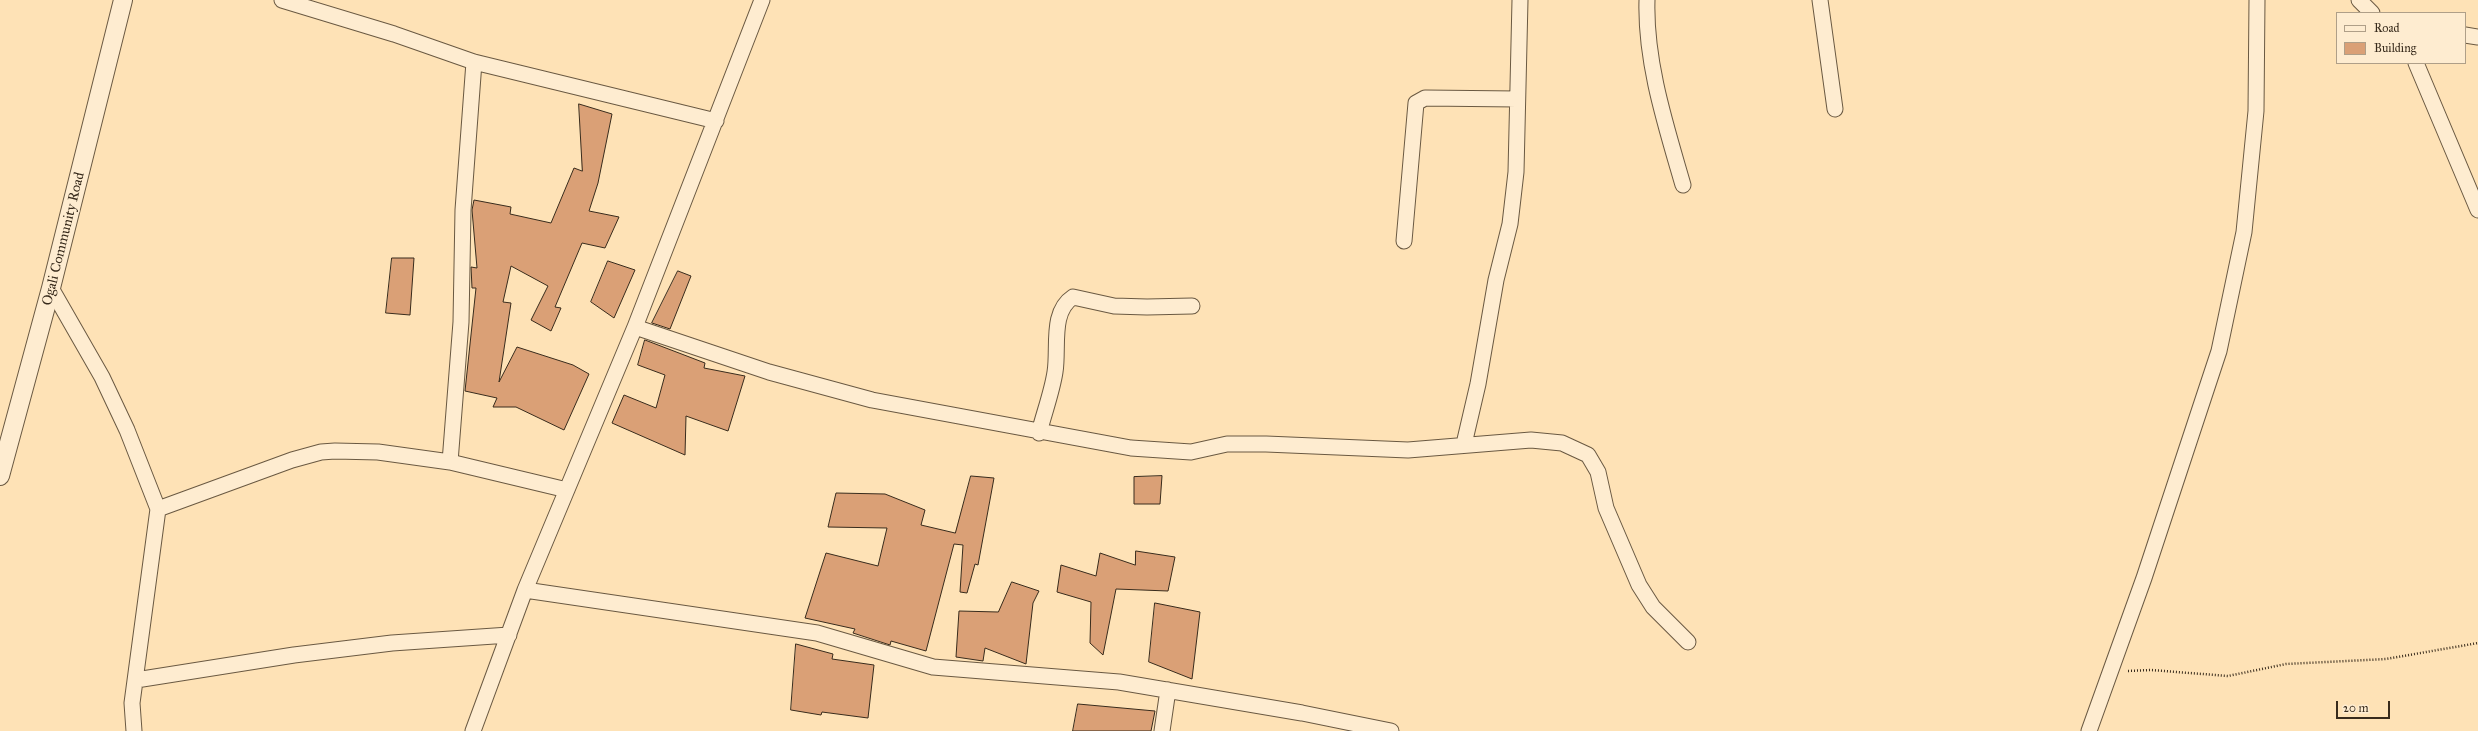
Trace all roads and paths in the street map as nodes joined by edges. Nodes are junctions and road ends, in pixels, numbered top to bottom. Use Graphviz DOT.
graph roads {
  1 [pos="123,0"];
  2 [pos="282,0"];
  3 [pos="762,0"];
  4 [pos="1520,0"];
  5 [pos="1647,0"];
  6 [pos="1820,0"];
  7 [pos="2257,0"];
  8 [pos="2359,0"];
  9 [pos="2371,12"];
  10 [pos="2466,35"];
  11 [pos="2478,37"];
  12 [pos="474,62"];
  13 [pos="2416,64"];
  14 [pos="1517,99"];
  15 [pos="1835,109"];
  16 [pos="716,121"];
  17 [pos="1683,185"];
  18 [pos="2478,210"];
  19 [pos="1404,240"];
  20 [pos="51,288"];
  21 [pos="1192,306"];
  22 [pos="635,327"];
  23 [pos="1039,432"];
  24 [pos="1464,444"];
  25 [pos="450,462"];
  26 [pos="0,476"];
  27 [pos="567,490"];
  28 [pos="158,509"];
  29 [pos="525,590"];
  30 [pos="509,635"];
  31 [pos="1688,642"];
  32 [pos="2478,643"];
  33 [pos="2110,672"];
  34 [pos="136,680"];
  35 [pos="1168,690"];
  36 [pos="134,731"];
  37 [pos="473,731"];
  38 [pos="1162,731"];
  39 [pos="1392,731"];
  40 [pos="2089,731"];
  1 -- 20 [label="street, Ogali Community Road"];
  2 -- 12 [label="street"];
  3 -- 16 [label="street"];
  4 -- 14 [label="street"];
  5 -- 17 [label="street"];
  6 -- 15 [label="street"];
  7 -- 33 [label="street"];
  8 -- 9 [label="street"];
  10 -- 11 [label="street"];
  12 -- 16 [label="street"];
  12 -- 25 [label="street"];
  13 -- 18 [label="street"];
  14 -- 19 [label="street"];
  14 -- 24 [label="street"];
  16 -- 22 [label="street"];
  20 -- 26 [label="street, Ogali Community Road"];
  20 -- 28 [label="street"];
  21 -- 23 [label="street"];
  22 -- 23 [label="street"];
  22 -- 27 [label="street"];
  23 -- 24 [label="street"];
  24 -- 31 [label="street"];
  25 -- 27 [label="street"];
  25 -- 28 [label="street"];
  27 -- 29 [label="street"];
  28 -- 34 [label="street"];
  29 -- 30 [label="street"];
  29 -- 35 [label="street"];
  30 -- 34 [label="street"];
  30 -- 37 [label="street"];
  32 -- 33 [label="path"];
  33 -- 40 [label="street"];
  34 -- 36 [label="street"];
  35 -- 38 [label="street"];
  35 -- 39 [label="street"];
}
